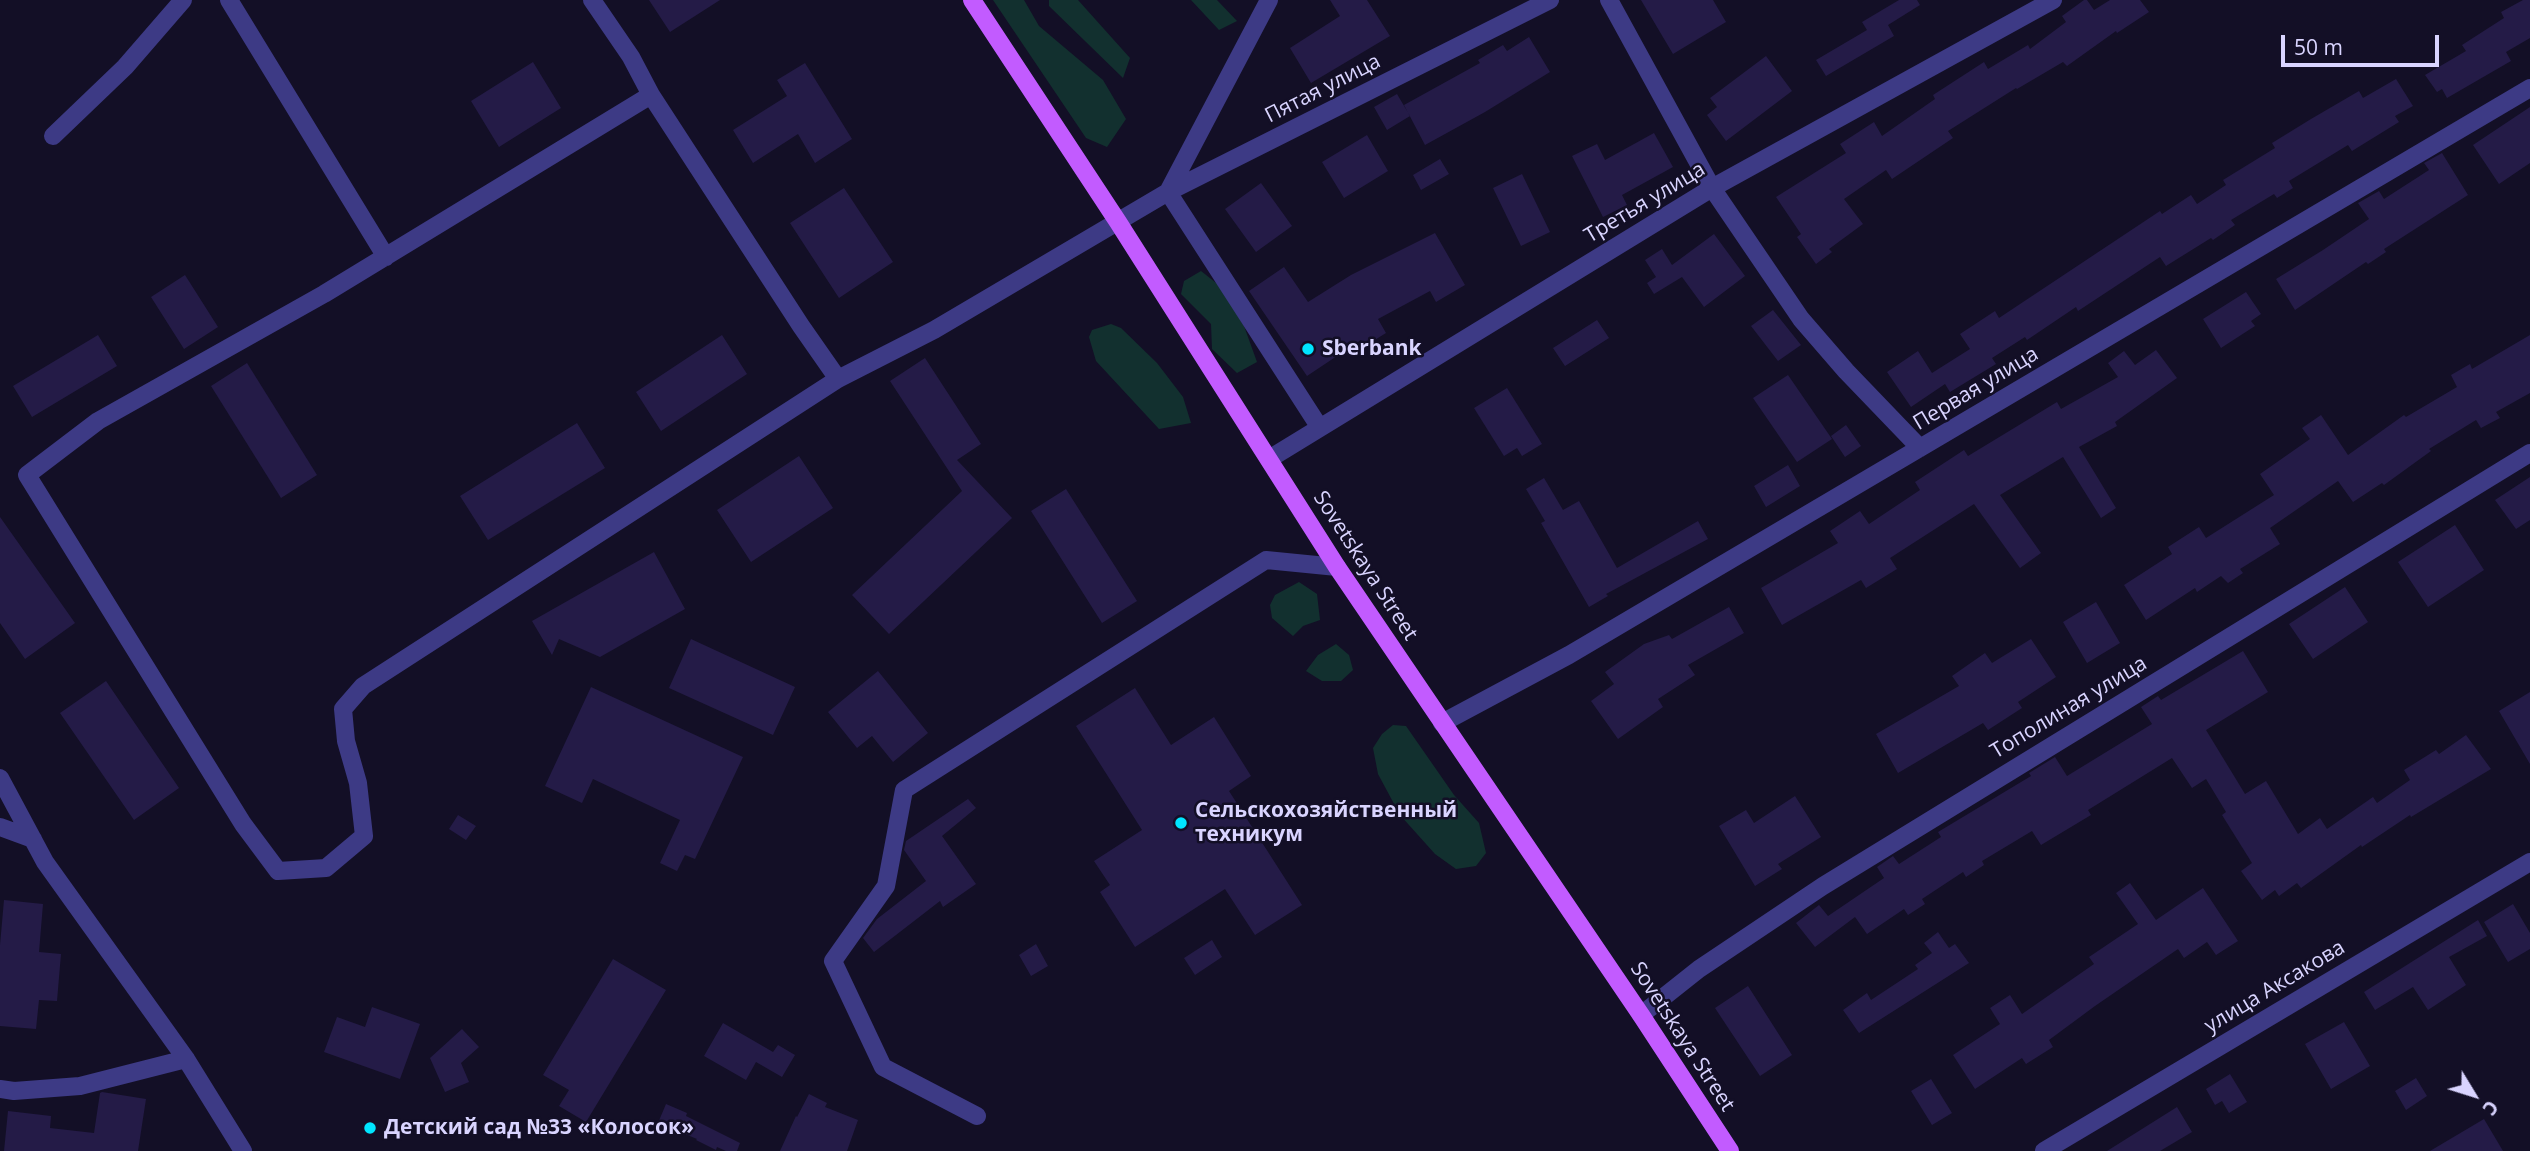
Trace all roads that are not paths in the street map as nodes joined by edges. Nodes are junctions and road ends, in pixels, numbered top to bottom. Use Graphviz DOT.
graph roads {
  1 [pos="183,0"];
  2 [pos="229,0"];
  3 [pos="592,0"];
  4 [pos="972,0"];
  5 [pos="1269,0"];
  6 [pos="1550,0"];
  7 [pos="1609,0"];
  8 [pos="2053,0"];
  9 [pos="2530,88"];
  10 [pos="651,95"];
  11 [pos="54,136"];
  12 [pos="1712,188"];
  13 [pos="1168,192"];
  14 [pos="1118,222"];
  15 [pos="386,257"];
  16 [pos="838,379"];
  17 [pos="1320,428"];
  18 [pos="1920,448"];
  19 [pos="2530,453"];
  20 [pos="1269,459"];
  21 [pos="1337,567"];
  22 [pos="1442,723"];
  23 [pos="0,778"];
  24 [pos="0,827"];
  25 [pos="33,839"];
  26 [pos="2530,862"];
  27 [pos="1641,1015"];
  28 [pos="186,1059"];
  29 [pos="0,1089"];
  30 [pos="977,1116"];
  31 [pos="243,1151"];
  32 [pos="1730,1151"];
  33 [pos="2044,1151"];
  1 -- 11 [label="street"];
  2 -- 15 [label="street"];
  3 -- 10 [label="street"];
  4 -- 14 [label="main road, Sovetskaya Street"];
  5 -- 13 [label="street"];
  6 -- 13 [label="street, Пятая улица"];
  7 -- 12 [label="street"];
  8 -- 12 [label="street, Третья улица"];
  9 -- 18 [label="street, Первая улица"];
  10 -- 15 [label="street"];
  10 -- 16 [label="street"];
  12 -- 17 [label="street, Третья улица"];
  12 -- 18 [label="street"];
  13 -- 14 [label="street, Пятая улица"];
  13 -- 17 [label="street"];
  14 -- 16 [label="street, Пятая улица"];
  14 -- 20 [label="main road, Sovetskaya Street"];
  15 -- 16 [label="street, Пятая улица"];
  17 -- 20 [label="street, Третья улица"];
  18 -- 22 [label="street, Первая улица"];
  19 -- 27 [label="street, Тополиная улица"];
  20 -- 21 [label="main road, Sovetskaya Street"];
  21 -- 22 [label="main road, Sovetskaya Street"];
  21 -- 30 [label="street"];
  22 -- 27 [label="main road, Sovetskaya Street"];
  23 -- 25 [label="street"];
  24 -- 25 [label="street"];
  25 -- 28 [label="street"];
  26 -- 33 [label="street, улица Аксакова"];
  27 -- 32 [label="main road, Sovetskaya Street"];
  28 -- 29 [label="street"];
  28 -- 31 [label="street"];
}
